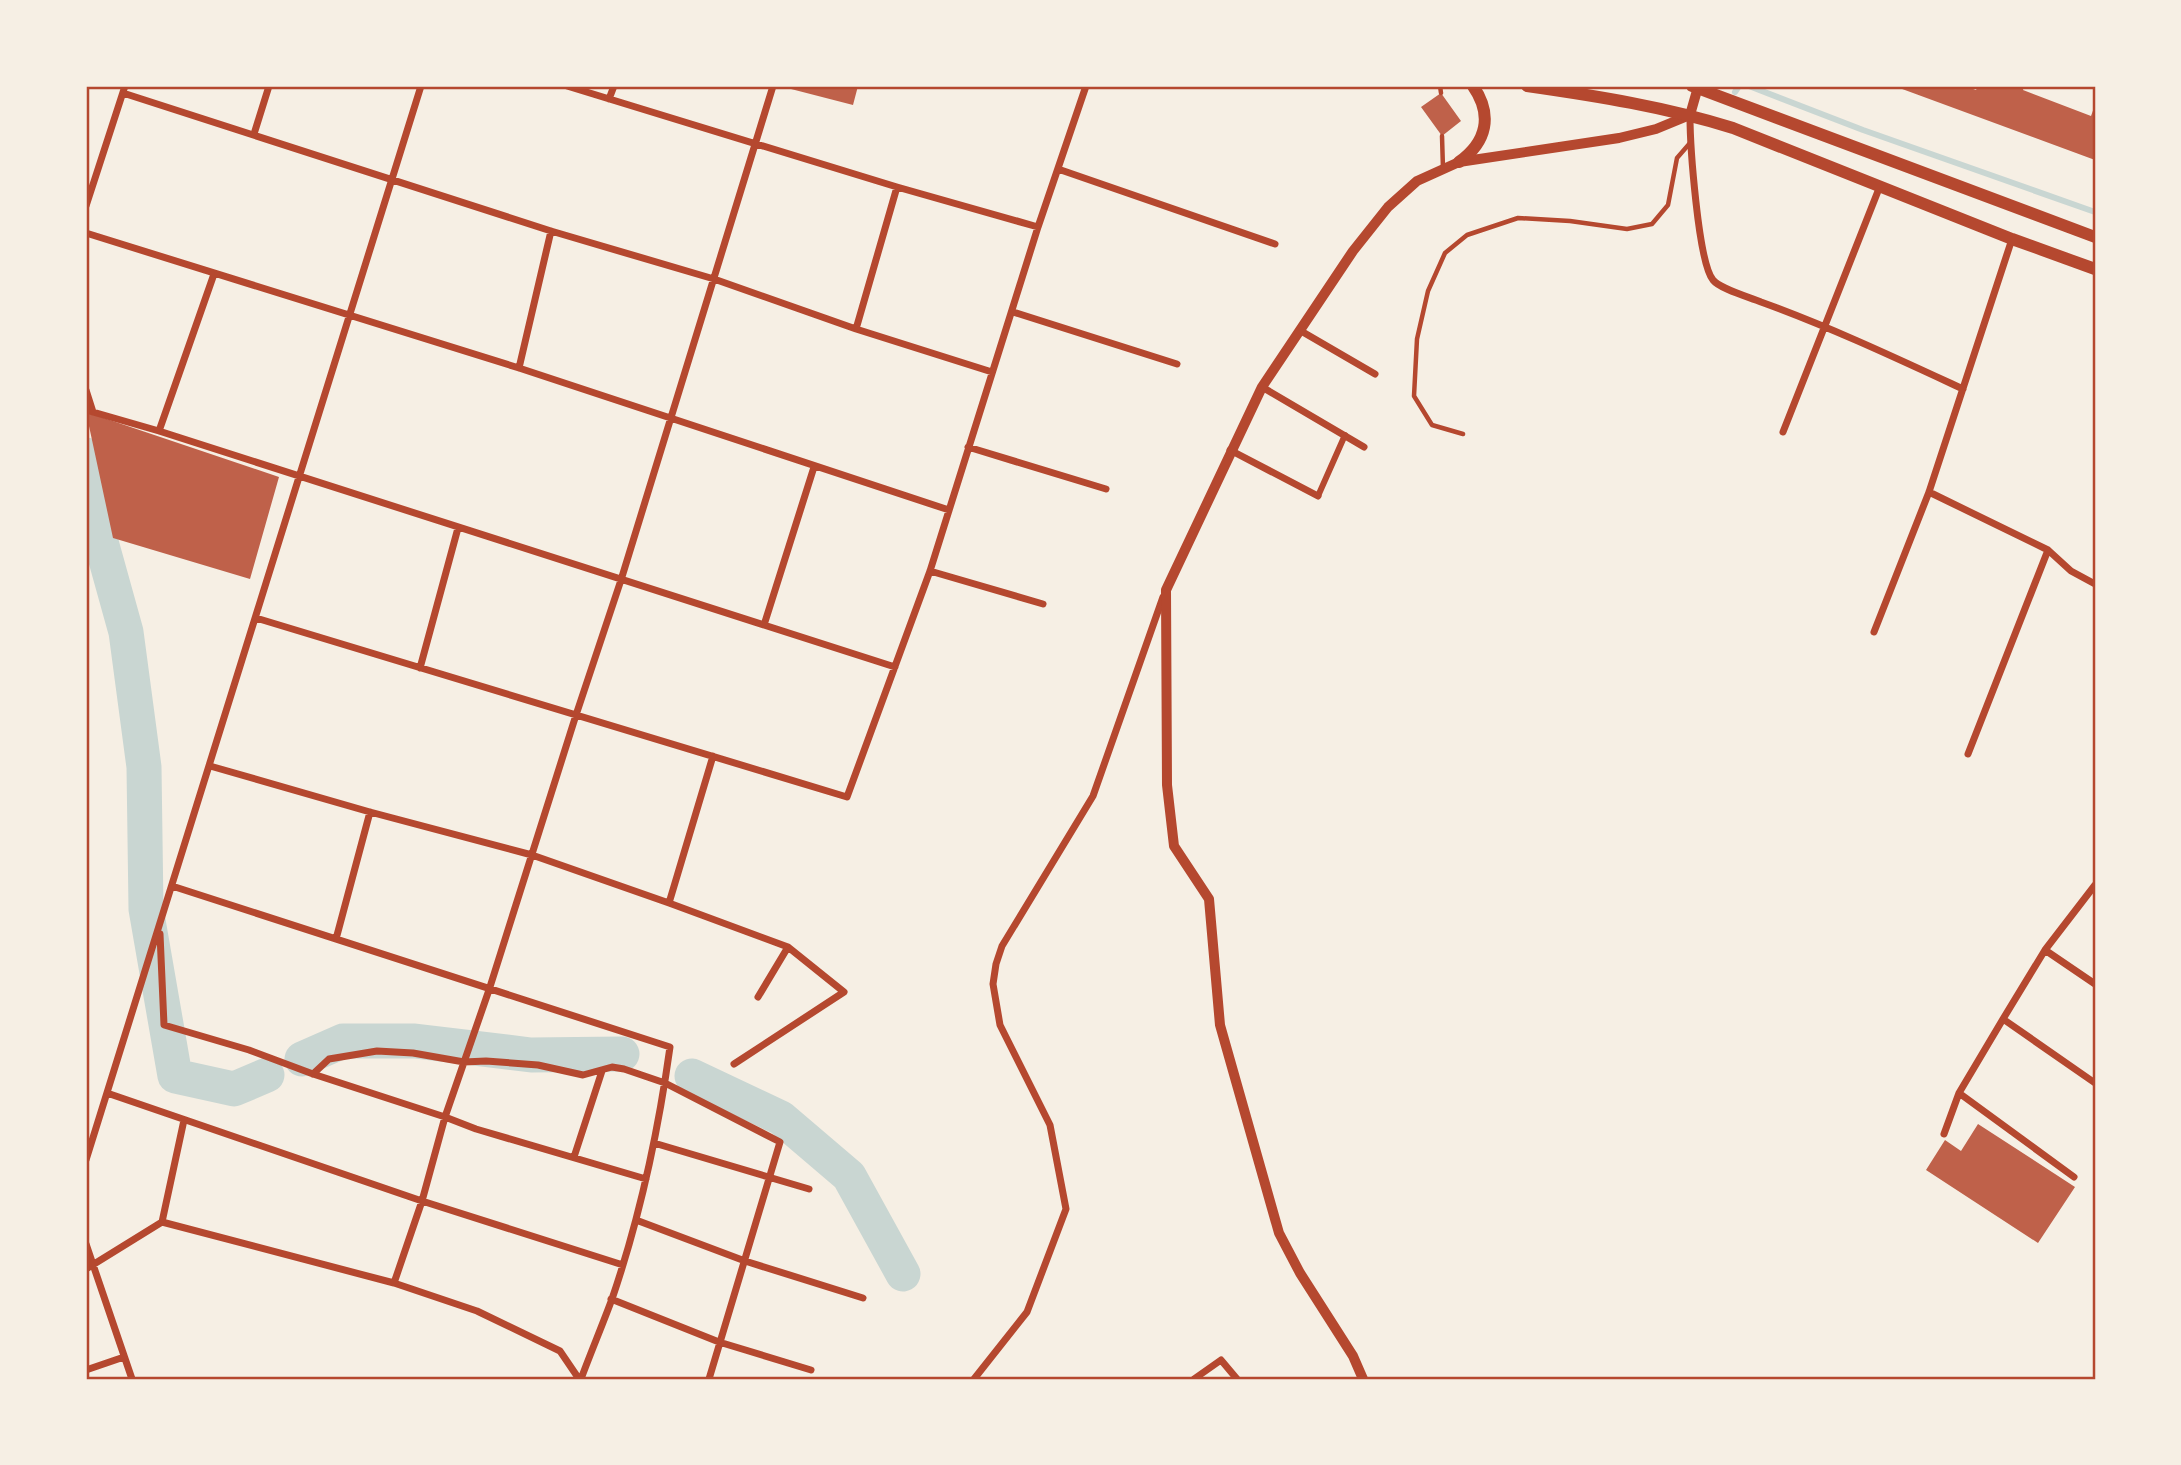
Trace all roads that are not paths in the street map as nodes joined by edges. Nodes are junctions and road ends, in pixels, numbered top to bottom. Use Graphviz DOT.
graph roads {
  1 [pos="269,86"];
  2 [pos="421,86"];
  3 [pos="567,86"];
  4 [pos="614,86"];
  5 [pos="773,86"];
  6 [pos="1086,86"];
  7 [pos="1440,86"];
  8 [pos="1473,86"];
  9 [pos="1527,86"];
  10 [pos="1696,86"];
  11 [pos="124,90"];
  12 [pos="1441,93"];
  13 [pos="610,99"];
  14 [pos="1690,115"];
  15 [pos="254,134"];
  16 [pos="1442,135"];
  17 [pos="1690,143"];
  18 [pos="756,144"];
  19 [pos="1459,162"];
  20 [pos="1058,169"];
  21 [pos="1443,169"];
  22 [pos="393,178"];
  23 [pos="1880,186"];
  24 [pos="897,187"];
  25 [pos="86,206"];
  26 [pos="1038,227"];
  27 [pos="551,231"];
  28 [pos="86,233"];
  29 [pos="2095,237"];
  30 [pos="2012,239"];
  31 [pos="1276,244"];
  32 [pos="2095,269"];
  33 [pos="214,274"];
  34 [pos="714,279"];
  35 [pos="1013,312"];
  36 [pos="350,317"];
  37 [pos="1825,326"];
  38 [pos="856,329"];
  39 [pos="1301,331"];
  40 [pos="1177,364"];
  41 [pos="519,368"];
  42 [pos="992,372"];
  43 [pos="1375,374"];
  44 [pos="1262,387"];
  45 [pos="1963,389"];
  46 [pos="86,390"];
  47 [pos="90,411"];
  48 [pos="671,419"];
  49 [pos="159,431"];
  50 [pos="1783,432"];
  51 [pos="1463,434"];
  52 [pos="1345,435"];
  53 [pos="968,447"];
  54 [pos="1364,447"];
  55 [pos="1230,450"];
  56 [pos="814,467"];
  57 [pos="299,478"];
  58 [pos="1106,489"];
  59 [pos="1929,492"];
  60 [pos="1318,496"];
  61 [pos="948,510"];
  62 [pos="458,528"];
  63 [pos="2048,550"];
  64 [pos="930,571"];
  65 [pos="621,580"];
  66 [pos="2095,584"];
  67 [pos="1166,590"];
  68 [pos="1043,604"];
  69 [pos="257,618"];
  70 [pos="764,625"];
  71 [pos="1874,632"];
  72 [pos="895,667"];
  73 [pos="420,668"];
  74 [pos="576,715"];
  75 [pos="1968,754"];
  76 [pos="713,757"];
  77 [pos="210,766"];
  78 [pos="370,812"];
  79 [pos="532,855"];
  80 [pos="172,886"];
  81 [pos="2095,888"];
  82 [pos="669,903"];
  83 [pos="159,927"];
  84 [pos="336,939"];
  85 [pos="788,947"];
  86 [pos="2045,950"];
  87 [pos="2095,984"];
  88 [pos="489,990"];
  89 [pos="758,997"];
  90 [pos="2003,1019"];
  91 [pos="465,1060"];
  92 [pos="734,1064"];
  93 [pos="601,1071"];
  94 [pos="313,1074"];
  95 [pos="665,1083"];
  96 [pos="2095,1083"];
  97 [pos="107,1093"];
  98 [pos="1959,1093"];
  99 [pos="445,1116"];
  100 [pos="184,1120"];
  101 [pos="1944,1134"];
  102 [pos="654,1143"];
  103 [pos="574,1157"];
  104 [pos="86,1160"];
  105 [pos="770,1177"];
  106 [pos="2074,1177"];
  107 [pos="646,1180"];
  108 [pos="809,1189"];
  109 [pos="422,1201"];
  110 [pos="636,1220"];
  111 [pos="162,1222"];
  112 [pos="86,1244"];
  113 [pos="745,1261"];
  114 [pos="623,1265"];
  115 [pos="89,1268"];
  116 [pos="394,1283"];
  117 [pos="863,1298"];
  118 [pos="611,1299"];
  119 [pos="719,1342"];
  120 [pos="124,1357"];
  121 [pos="86,1370"];
  122 [pos="811,1370"];
  123 [pos="132,1379"];
  124 [pos="580,1379"];
  125 [pos="709,1379"];
  126 [pos="974,1379"];
  127 [pos="1194,1379"];
  128 [pos="1237,1379"];
  129 [pos="1363,1379"];
  1 -- 15 [label="street"];
  2 -- 22 [label="street"];
  3 -- 13 [label="street"];
  4 -- 13 [label="street"];
  5 -- 18 [label="street"];
  6 -- 20 [label="street"];
  7 -- 12 [label="lane"];
  8 -- 19 [label="main road"];
  9 -- 14 [label="main road"];
  10 -- 14 [label="street"];
  10 -- 29 [label="main road"];
  11 -- 15 [label="street"];
  11 -- 25 [label="street"];
  13 -- 18 [label="street"];
  14 -- 17 [label="street"];
  14 -- 19 [label="street"];
  14 -- 23 [label="main road"];
  15 -- 22 [label="street"];
  16 -- 21 [label="lane"];
  17 -- 37 [label="street"];
  17 -- 51 [label="lane"];
  18 -- 24 [label="street"];
  18 -- 34 [label="street"];
  19 -- 21 [label="street"];
  20 -- 26 [label="street"];
  20 -- 31 [label="street"];
  21 -- 39 [label="street"];
  22 -- 27 [label="street"];
  22 -- 36 [label="street"];
  23 -- 30 [label="main road"];
  23 -- 37 [label="street"];
  24 -- 26 [label="street"];
  24 -- 38 [label="street"];
  26 -- 35 [label="street"];
  27 -- 34 [label="street"];
  27 -- 41 [label="street"];
  28 -- 33 [label="street"];
  30 -- 32 [label="main road"];
  30 -- 45 [label="street"];
  33 -- 36 [label="street"];
  33 -- 49 [label="street"];
  34 -- 38 [label="street"];
  34 -- 48 [label="street"];
  35 -- 40 [label="street"];
  35 -- 42 [label="street"];
  36 -- 41 [label="street"];
  36 -- 57 [label="street"];
  37 -- 45 [label="street"];
  37 -- 50 [label="street"];
  38 -- 42 [label="street"];
  39 -- 43 [label="street"];
  39 -- 44 [label="street"];
  41 -- 48 [label="street"];
  42 -- 53 [label="street"];
  44 -- 52 [label="street"];
  44 -- 55 [label="street"];
  45 -- 59 [label="street"];
  46 -- 47 [label="street"];
  47 -- 49 [label="street"];
  48 -- 56 [label="street"];
  48 -- 65 [label="street"];
  49 -- 57 [label="street"];
  52 -- 54 [label="street"];
  52 -- 60 [label="street"];
  53 -- 58 [label="street"];
  53 -- 61 [label="street"];
  55 -- 60 [label="street"];
  55 -- 67 [label="street"];
  56 -- 61 [label="street"];
  56 -- 70 [label="street"];
  57 -- 62 [label="street"];
  57 -- 69 [label="street"];
  59 -- 63 [label="street"];
  59 -- 71 [label="street"];
  61 -- 64 [label="street"];
  62 -- 65 [label="street"];
  62 -- 73 [label="street"];
  63 -- 66 [label="street"];
  63 -- 75 [label="street"];
  64 -- 68 [label="street"];
  64 -- 72 [label="street"];
  65 -- 70 [label="street"];
  65 -- 74 [label="street"];
  67 -- 126 [label="street"];
  67 -- 129 [label="street"];
  69 -- 73 [label="street"];
  69 -- 77 [label="street"];
  70 -- 72 [label="street"];
  72 -- 76 [label="street"];
  73 -- 74 [label="street"];
  74 -- 76 [label="street"];
  74 -- 79 [label="street"];
  76 -- 82 [label="street"];
  77 -- 78 [label="street"];
  77 -- 80 [label="street"];
  78 -- 79 [label="street"];
  78 -- 84 [label="street"];
  79 -- 82 [label="street"];
  79 -- 88 [label="street"];
  80 -- 83 [label="street"];
  80 -- 84 [label="street"];
  81 -- 86 [label="street"];
  82 -- 85 [label="street"];
  83 -- 94 [label="street"];
  83 -- 97 [label="street"];
  84 -- 88 [label="street"];
  85 -- 89 [label="street"];
  85 -- 92 [label="street"];
  86 -- 87 [label="street"];
  86 -- 90 [label="street"];
  88 -- 91 [label="street"];
  88 -- 95 [label="street"];
  90 -- 96 [label="street"];
  90 -- 98 [label="street"];
  91 -- 93 [label="street"];
  91 -- 94 [label="street"];
  91 -- 99 [label="street"];
  93 -- 95 [label="street"];
  93 -- 103 [label="street"];
  94 -- 99 [label="street"];
  95 -- 102 [label="street"];
  95 -- 105 [label="street"];
  97 -- 100 [label="street"];
  97 -- 104 [label="street"];
  98 -- 101 [label="street"];
  98 -- 106 [label="street"];
  99 -- 103 [label="street"];
  99 -- 109 [label="street"];
  100 -- 109 [label="street"];
  100 -- 111 [label="street"];
  102 -- 105 [label="street"];
  102 -- 107 [label="street"];
  103 -- 107 [label="street"];
  105 -- 108 [label="street"];
  105 -- 113 [label="street"];
  107 -- 110 [label="street"];
  109 -- 114 [label="street"];
  109 -- 116 [label="street"];
  110 -- 113 [label="street"];
  110 -- 114 [label="street"];
  111 -- 115 [label="street"];
  111 -- 116 [label="street"];
  112 -- 115 [label="street"];
  113 -- 117 [label="street"];
  113 -- 119 [label="street"];
  114 -- 118 [label="street"];
  115 -- 120 [label="street"];
  116 -- 124 [label="street"];
  118 -- 119 [label="street"];
  118 -- 124 [label="street"];
  119 -- 122 [label="street"];
  119 -- 125 [label="street"];
  120 -- 121 [label="street"];
  120 -- 123 [label="street"];
  127 -- 128 [label="street"];
}
